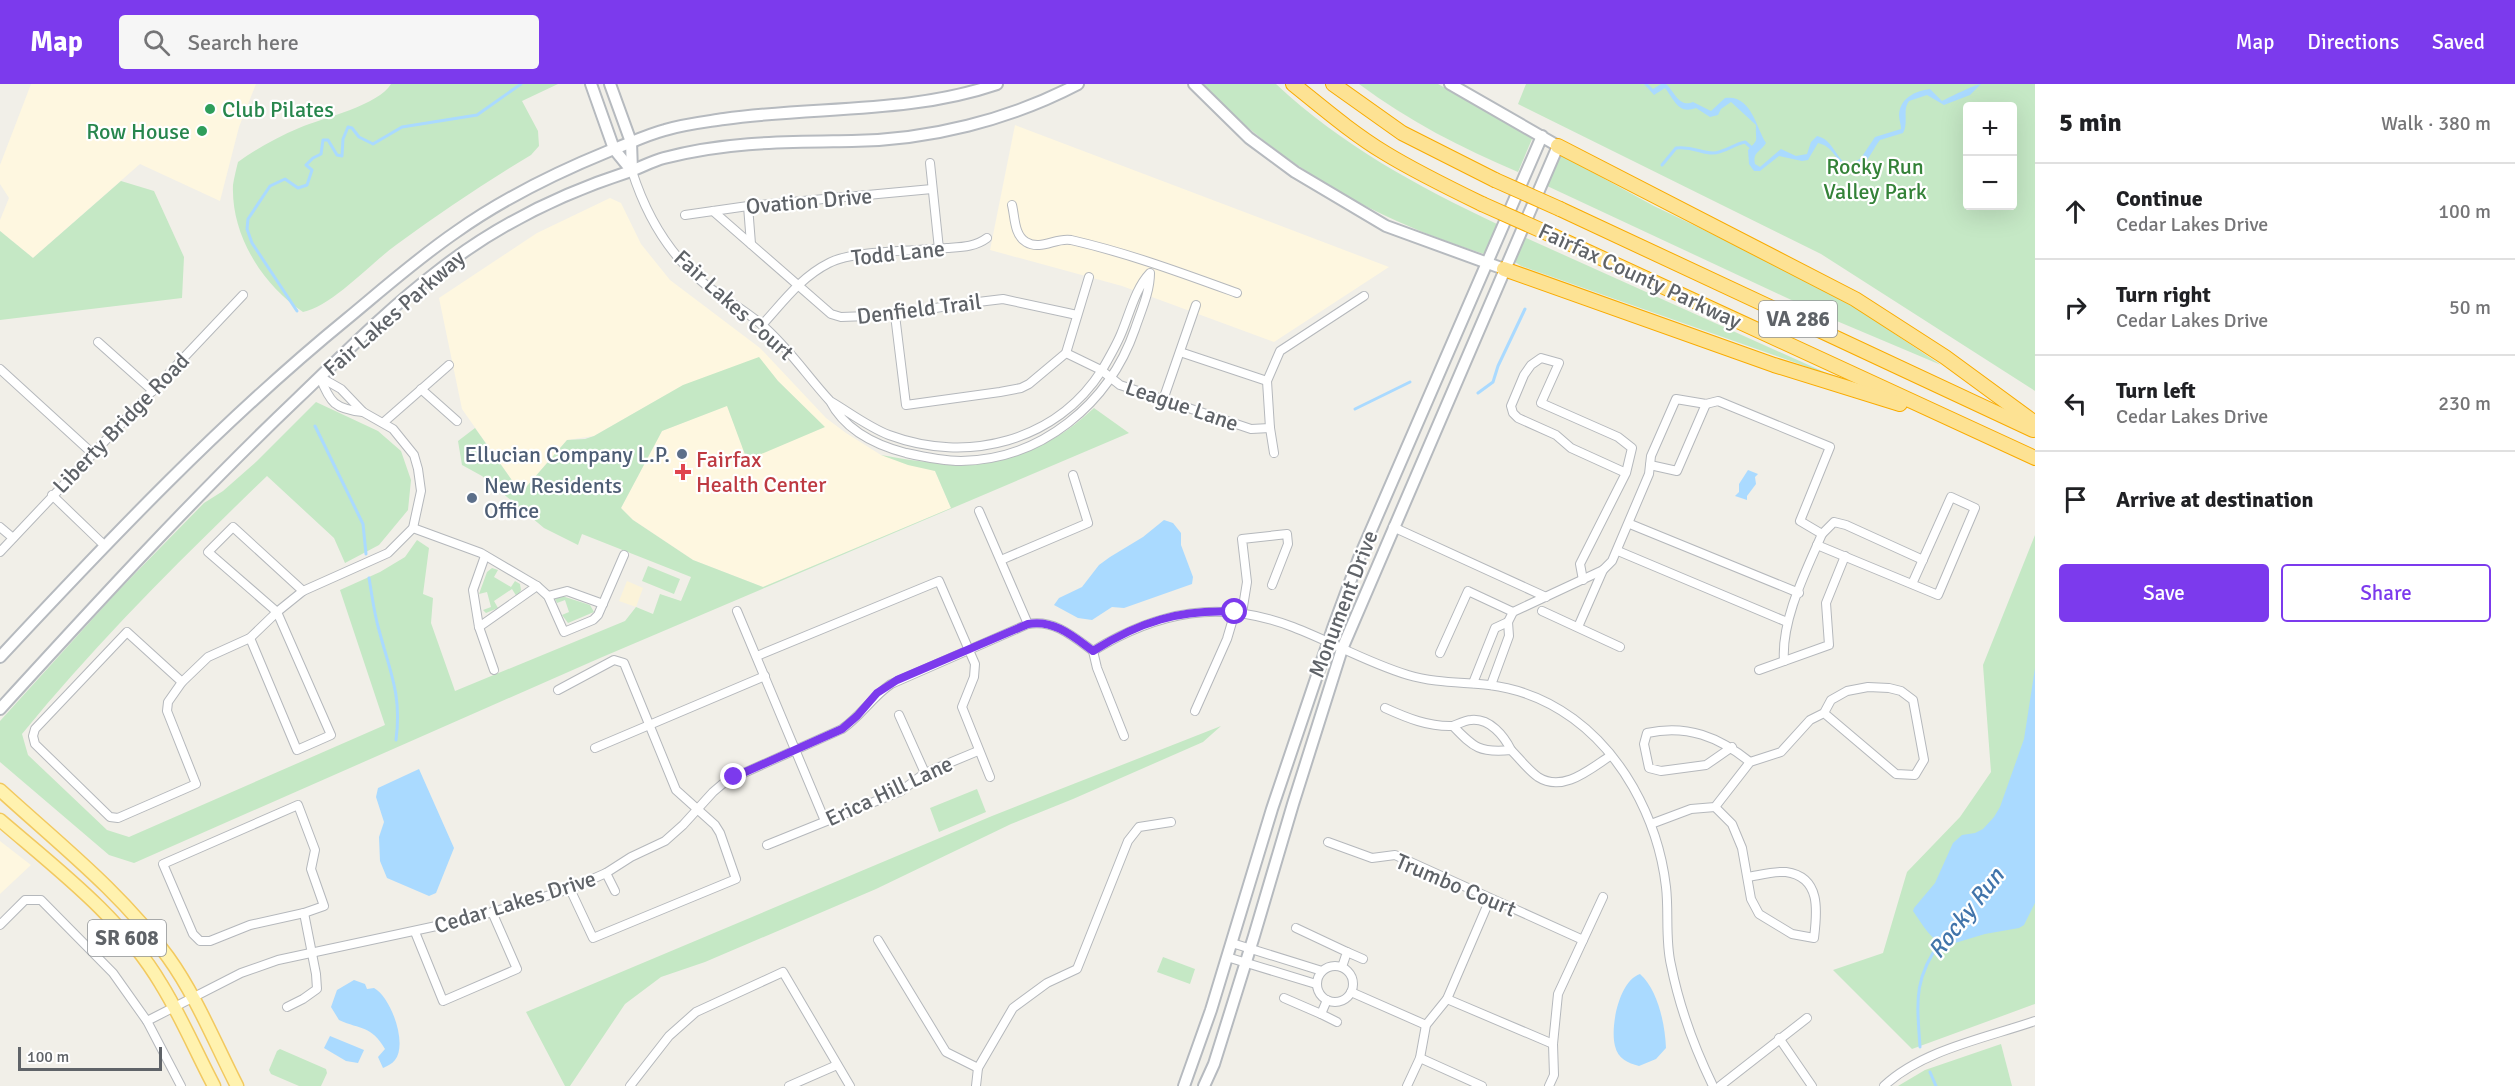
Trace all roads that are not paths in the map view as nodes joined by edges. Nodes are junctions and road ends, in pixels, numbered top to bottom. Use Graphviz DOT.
graph roads {
  1 [pos="591,84"];
  2 [pos="610,84"];
  3 [pos="997,84"];
  4 [pos="1078,84"];
  5 [pos="1194,84"];
  6 [pos="1293,84"];
  7 [pos="1333,84"];
  8 [pos="1449,84"];
  9 [pos="1542,136"];
  10 [pos="631,142"];
  11 [pos="1558,146"];
  12 [pos="614,150"];
  13 [pos="930,163"];
  14 [pos="632,171"];
  15 [pos="932,189"];
  16 [pos="1012,205"];
  17 [pos="748,206"];
  18 [pos="713,211"];
  19 [pos="685,215"];
  20 [pos="987,238"];
  21 [pos="751,244"];
  22 [pos="939,249"];
  23 [pos="1154,262"];
  24 [pos="1486,263"];
  25 [pos="1504,269"];
  26 [pos="1150,273"];
  27 [pos="1089,277"];
  28 [pos="798,285"];
  29 [pos="1237,293"];
  30 [pos="243,295"];
  31 [pos="1364,296"];
  32 [pos="1196,305"];
  33 [pos="895,315"];
  34 [pos="1077,315"];
  35 [pos="762,325"];
  36 [pos="98,342"];
  37 [pos="1180,352"];
  38 [pos="1066,353"];
  39 [pos="449,365"];
  40 [pos="0,369"];
  41 [pos="1101,370"];
  42 [pos="320,377"];
  43 [pos="1111,377"];
  44 [pos="1267,381"];
  45 [pos="421,388"];
  46 [pos="153,391"];
  47 [pos="1163,400"];
  48 [pos="830,401"];
  49 [pos="1706,404"];
  50 [pos="363,412"];
  51 [pos="457,421"];
  52 [pos="384,422"];
  53 [pos="1956,422"];
  54 [pos="2035,423"];
  55 [pos="1270,428"];
  56 [pos="2035,430"];
  57 [pos="92,453"];
  58 [pos="1274,453"];
  59 [pos="2035,458"];
  60 [pos="1650,465"];
  61 [pos="1626,473"];
  62 [pos="1073,475"];
  63 [pos="52,495"];
  64 [pos="979,511"];
  65 [pos="1630,524"];
  66 [pos="0,527"];
  67 [pos="1393,527"];
  68 [pos="413,528"];
  69 [pos="1822,534"];
  70 [pos="12,538"];
  71 [pos="104,544"];
  72 [pos="1817,545"];
  73 [pos="1618,550"];
  74 [pos="0,552"];
  75 [pos="624,555"];
  76 [pos="485,556"];
  77 [pos="1845,556"];
  78 [pos="1001,560"];
  79 [pos="1923,560"];
  80 [pos="1603,570"];
  81 [pos="1583,580"];
  82 [pos="1912,584"];
  83 [pos="1272,585"];
  84 [pos="537,586"];
  85 [pos="303,591"];
  86 [pos="1799,593"];
  87 [pos="548,596"];
  88 [pos="1546,597"];
  89 [pos="603,604"];
  90 [pos="737,611"];
  91 [pos="1542,611"];
  92 [pos="277,612"];
  93 [pos="1513,612"];
  94 [pos="1239,613"];
  95 [pos="1508,622"];
  96 [pos="1787,622"];
  97 [pos="1028,624"];
  98 [pos="479,627"];
  99 [pos="1578,627"];
  100 [pos="250,638"];
  101 [pos="1328,642"];
  102 [pos="1620,647"];
  103 [pos="1342,649"];
  104 [pos="969,650"];
  105 [pos="1093,651"];
  106 [pos="1440,653"];
  107 [pos="756,656"];
  108 [pos="0,657"];
  109 [pos="1784,661"];
  110 [pos="494,670"];
  111 [pos="1759,670"];
  112 [pos="765,676"];
  113 [pos="182,682"];
  114 [pos="1473,683"];
  115 [pos="1491,685"];
  116 [pos="558,690"];
  117 [pos="1385,708"];
  118 [pos="0,709"];
  119 [pos="1195,711"];
  120 [pos="1824,713"];
  121 [pos="899,714"];
  122 [pos="650,724"];
  123 [pos="1453,726"];
  124 [pos="1124,736"];
  125 [pos="1731,747"];
  126 [pos="595,748"];
  127 [pos="795,750"];
  128 [pos="1511,750"];
  129 [pos="978,751"];
  130 [pos="1610,756"];
  131 [pos="1750,762"];
  132 [pos="925,773"];
  133 [pos="990,777"];
  134 [pos="0,790"];
  135 [pos="1715,807"];
  136 [pos="697,810"];
  137 [pos="0,820"];
  138 [pos="825,821"];
  139 [pos="1171,822"];
  140 [pos="1651,824"];
  141 [pos="1328,842"];
  142 [pos="767,845"];
  143 [pos="606,873"];
  144 [pos="1748,877"];
  145 [pos="570,889"];
  146 [pos="615,891"];
  147 [pos="1603,897"];
  148 [pos="1490,899"];
  149 [pos="492,912"];
  150 [pos="304,914"];
  151 [pos="0,925"];
  152 [pos="1296,928"];
  153 [pos="415,932"];
  154 [pos="878,940"];
  155 [pos="1583,940"];
  156 [pos="1232,943"];
  157 [pos="1250,948"];
  158 [pos="1347,951"];
  159 [pos="311,955"];
  160 [pos="1227,957"];
  161 [pos="1363,959"];
  162 [pos="1245,962"];
  163 [pos="1342,967"];
  164 [pos="1322,970"];
  165 [pos="1316,984"];
  166 [pos="1351,992"];
  167 [pos="191,997"];
  168 [pos="1284,998"];
  169 [pos="1447,999"];
  170 [pos="1327,1000"];
  171 [pos="173,1007"];
  172 [pos="286,1007"];
  173 [pos="1321,1014"];
  174 [pos="1807,1018"];
  175 [pos="147,1021"];
  176 [pos="2035,1021"];
  177 [pos="1337,1022"];
  178 [pos="1426,1025"];
  179 [pos="1779,1038"];
  180 [pos="1553,1044"];
  181 [pos="1420,1058"];
  182 [pos="837,1065"];
  183 [pos="978,1068"];
  184 [pos="181,1086"];
  185 [pos="214,1086"];
  186 [pos="237,1086"];
  187 [pos="630,1086"];
  188 [pos="789,1086"];
  189 [pos="850,1086"];
  190 [pos="975,1086"];
  191 [pos="1185,1086"];
  192 [pos="1204,1086"];
  193 [pos="1407,1086"];
  194 [pos="1482,1086"];
  195 [pos="1549,1086"];
  196 [pos="1713,1086"];
  197 [pos="1720,1086"];
  198 [pos="1812,1086"];
  199 [pos="1884,1086"];
  1 -- 12 [label="main road"];
  2 -- 10 [label="main road"];
  3 -- 10 [label="main road, Fair Lakes Parkway"];
  4 -- 14 [label="main road, Fair Lakes Parkway"];
  5 -- 24 [label="main road"];
  6 -- 53 [label="highway, Fairfax County Parkway / VA 286, bridge"];
  7 -- 56 [label="highway, Fairfax County Parkway / VA 286, bridge"];
  8 -- 9 [label="main road"];
  9 -- 11 [label="main road"];
  9 -- 24 [label="main road, Monument Drive"];
  10 -- 12 [label="main road, Fair Lakes Parkway"];
  10 -- 14 [label="main road"];
  11 -- 25 [label="main road, Monument Drive"];
  11 -- 54 [label="highway"];
  12 -- 14 [label="main road"];
  12 -- 71 [label="main road, Fair Lakes Parkway"];
  13 -- 15 [label="street"];
  14 -- 35 [label="street, Fair Lakes Court"];
  14 -- 42 [label="main road, Fair Lakes Parkway"];
  15 -- 17 [label="street, Ovation Drive"];
  15 -- 22 [label="street"];
  16 -- 23 [label="street"];
  17 -- 18 [label="street, Ovation Drive"];
  17 -- 21 [label="street"];
  18 -- 19 [label="street, Ovation Drive"];
  18 -- 21 [label="street, Denfield Trail"];
  20 -- 22 [label="street, Todd Lane"];
  21 -- 28 [label="street, Denfield Trail"];
  22 -- 28 [label="street, Todd Lane"];
  23 -- 26 [label="street, Fair Lakes Court"];
  23 -- 29 [label="street"];
  24 -- 25 [label="main road"];
  24 -- 101 [label="main road, Monument Drive"];
  25 -- 53 [label="highway"];
  25 -- 67 [label="main road, Monument Drive"];
  26 -- 41 [label="street, Fair Lakes Court"];
  26 -- 43 [label="street, Fair Lakes Court"];
  27 -- 34 [label="street"];
  28 -- 33 [label="street, Denfield Trail"];
  28 -- 35 [label="street, Todd Lane"];
  30 -- 46 [label="street, Liberty Bridge Road"];
  31 -- 44 [label="street"];
  32 -- 37 [label="street"];
  33 -- 34 [label="street, Denfield Trail"];
  33 -- 38 [label="street"];
  34 -- 38 [label="street"];
  35 -- 48 [label="street, Fair Lakes Court"];
  36 -- 46 [label="street"];
  37 -- 44 [label="street"];
  37 -- 47 [label="street"];
  38 -- 41 [label="street, League Lane"];
  39 -- 45 [label="street"];
  40 -- 57 [label="street"];
  41 -- 43 [label="street, League Lane"];
  41 -- 48 [label="street, Fair Lakes Court"];
  42 -- 50 [label="street"];
  42 -- 50 [label="street"];
  42 -- 118 [label="main road, Fair Lakes Parkway"];
  43 -- 47 [label="street, League Lane"];
  43 -- 48 [label="street, Fair Lakes Court"];
  44 -- 55 [label="street"];
  45 -- 51 [label="street"];
  45 -- 52 [label="street"];
  46 -- 57 [label="street, Liberty Bridge Road"];
  47 -- 55 [label="street, League Lane"];
  49 -- 60 [label="street"];
  49 -- 60 [label="street"];
  49 -- 69 [label="street"];
  50 -- 52 [label="street"];
  52 -- 68 [label="street"];
  53 -- 59 [label="highway, Fairfax County Parkway / VA 286"];
  55 -- 58 [label="street"];
  57 -- 63 [label="street, Liberty Bridge Road"];
  60 -- 65 [label="street"];
  61 -- 61 [label="street"];
  61 -- 81 [label="street"];
  62 -- 78 [label="street"];
  63 -- 70 [label="street, Liberty Bridge Road"];
  63 -- 71 [label="street"];
  64 -- 78 [label="street"];
  65 -- 73 [label="street"];
  65 -- 86 [label="street"];
  66 -- 70 [label="street"];
  67 -- 88 [label="street"];
  67 -- 103 [label="main road, Monument Drive"];
  68 -- 76 [label="street"];
  68 -- 85 [label="street"];
  69 -- 72 [label="street"];
  69 -- 79 [label="street"];
  70 -- 74 [label="street, Liberty Bridge Road"];
  71 -- 108 [label="main road, Fair Lakes Parkway"];
  72 -- 77 [label="street"];
  72 -- 86 [label="street"];
  73 -- 80 [label="street"];
  73 -- 96 [label="street"];
  75 -- 89 [label="street"];
  76 -- 84 [label="street"];
  76 -- 98 [label="street"];
  77 -- 82 [label="street"];
  77 -- 109 [label="street"];
  78 -- 97 [label="street"];
  79 -- 82 [label="street"];
  79 -- 82 [label="street"];
  80 -- 81 [label="street"];
  80 -- 99 [label="street"];
  81 -- 88 [label="street"];
  83 -- 94 [label="street"];
  84 -- 87 [label="street"];
  84 -- 98 [label="street"];
  85 -- 92 [label="street"];
  85 -- 92 [label="street"];
  86 -- 96 [label="street"];
  87 -- 89 [label="street"];
  87 -- 89 [label="street"];
  88 -- 93 [label="street"];
  90 -- 107 [label="street"];
  91 -- 99 [label="street"];
  92 -- 100 [label="street"];
  92 -- 100 [label="street"];
  93 -- 95 [label="street"];
  93 -- 106 [label="street"];
  94 -- 101 [label="street"];
  94 -- 105 [label="street"];
  94 -- 119 [label="street"];
  95 -- 114 [label="street"];
  95 -- 115 [label="street"];
  96 -- 109 [label="street"];
  97 -- 104 [label="street, Cedar Lakes Drive"];
  97 -- 105 [label="street, Cedar Lakes Drive"];
  98 -- 110 [label="street"];
  99 -- 102 [label="street"];
  100 -- 113 [label="street"];
  101 -- 103 [label="street"];
  101 -- 156 [label="main road, Monument Drive"];
  103 -- 114 [label="street"];
  103 -- 157 [label="main road, Monument Drive"];
  104 -- 107 [label="street"];
  104 -- 127 [label="street, Cedar Lakes Drive"];
  104 -- 129 [label="street"];
  105 -- 124 [label="street"];
  107 -- 112 [label="street"];
  109 -- 111 [label="street"];
  112 -- 122 [label="street"];
  112 -- 127 [label="street"];
  113 -- 113 [label="street"];
  114 -- 115 [label="street"];
  115 -- 130 [label="street"];
  116 -- 122 [label="street"];
  117 -- 123 [label="street"];
  120 -- 120 [label="street"];
  120 -- 131 [label="street"];
  121 -- 132 [label="street"];
  122 -- 126 [label="street"];
  122 -- 136 [label="street"];
  123 -- 128 [label="street"];
  123 -- 128 [label="street"];
  125 -- 125 [label="street"];
  125 -- 131 [label="street"];
  127 -- 136 [label="street, Cedar Lakes Drive"];
  127 -- 138 [label="street"];
  128 -- 130 [label="street"];
  129 -- 132 [label="street, Erica Hill Lane"];
  129 -- 133 [label="street"];
  130 -- 140 [label="street"];
  131 -- 135 [label="street"];
  132 -- 138 [label="street, Erica Hill Lane"];
  134 -- 167 [label="main road, SR 608"];
  135 -- 140 [label="street"];
  135 -- 144 [label="street"];
  136 -- 143 [label="street, Cedar Lakes Drive"];
  136 -- 145 [label="street"];
  137 -- 171 [label="main road, SR 608"];
  138 -- 142 [label="street, Erica Hill Lane"];
  139 -- 183 [label="street"];
  140 -- 196 [label="street"];
  141 -- 148 [label="street, Trumbo Court"];
  143 -- 145 [label="street, Cedar Lakes Drive"];
  143 -- 146 [label="street"];
  144 -- 144 [label="street"];
  145 -- 149 [label="street, Cedar Lakes Drive"];
  147 -- 155 [label="street"];
  148 -- 155 [label="street, Trumbo Court"];
  148 -- 169 [label="street"];
  149 -- 153 [label="street, Cedar Lakes Drive"];
  149 -- 153 [label="street"];
  150 -- 150 [label="street"];
  150 -- 159 [label="street"];
  151 -- 175 [label="street"];
  152 -- 158 [label="street"];
  153 -- 159 [label="street, Cedar Lakes Drive"];
  154 -- 183 [label="street"];
  155 -- 180 [label="street"];
  156 -- 157 [label="street"];
  156 -- 160 [label="main road, Monument Drive"];
  157 -- 162 [label="main road, Monument Drive"];
  157 -- 164 [label="street"];
  158 -- 161 [label="street"];
  158 -- 163 [label="street"];
  159 -- 167 [label="street, Cedar Lakes Drive"];
  159 -- 172 [label="street"];
  160 -- 162 [label="street"];
  160 -- 191 [label="main road, Monument Drive"];
  162 -- 165 [label="street"];
  162 -- 192 [label="main road, Monument Drive"];
  163 -- 164 [label="street"];
  163 -- 166 [label="street"];
  164 -- 165 [label="street"];
  165 -- 170 [label="street"];
  166 -- 170 [label="street"];
  166 -- 178 [label="street"];
  167 -- 171 [label="street, Cedar Lakes Drive"];
  167 -- 186 [label="main road, SR 608"];
  168 -- 173 [label="street"];
  169 -- 178 [label="street"];
  169 -- 180 [label="street"];
  170 -- 173 [label="street"];
  171 -- 175 [label="street, Cedar Lakes Drive"];
  171 -- 185 [label="main road, SR 608"];
  173 -- 177 [label="street"];
  174 -- 179 [label="street"];
  175 -- 184 [label="street"];
  176 -- 199 [label="street"];
  178 -- 181 [label="street"];
  179 -- 197 [label="street"];
  179 -- 198 [label="street"];
  180 -- 195 [label="street"];
  181 -- 193 [label="street"];
  181 -- 194 [label="street"];
  182 -- 187 [label="street"];
  182 -- 188 [label="street"];
  182 -- 189 [label="street"];
  183 -- 190 [label="street"];
}
